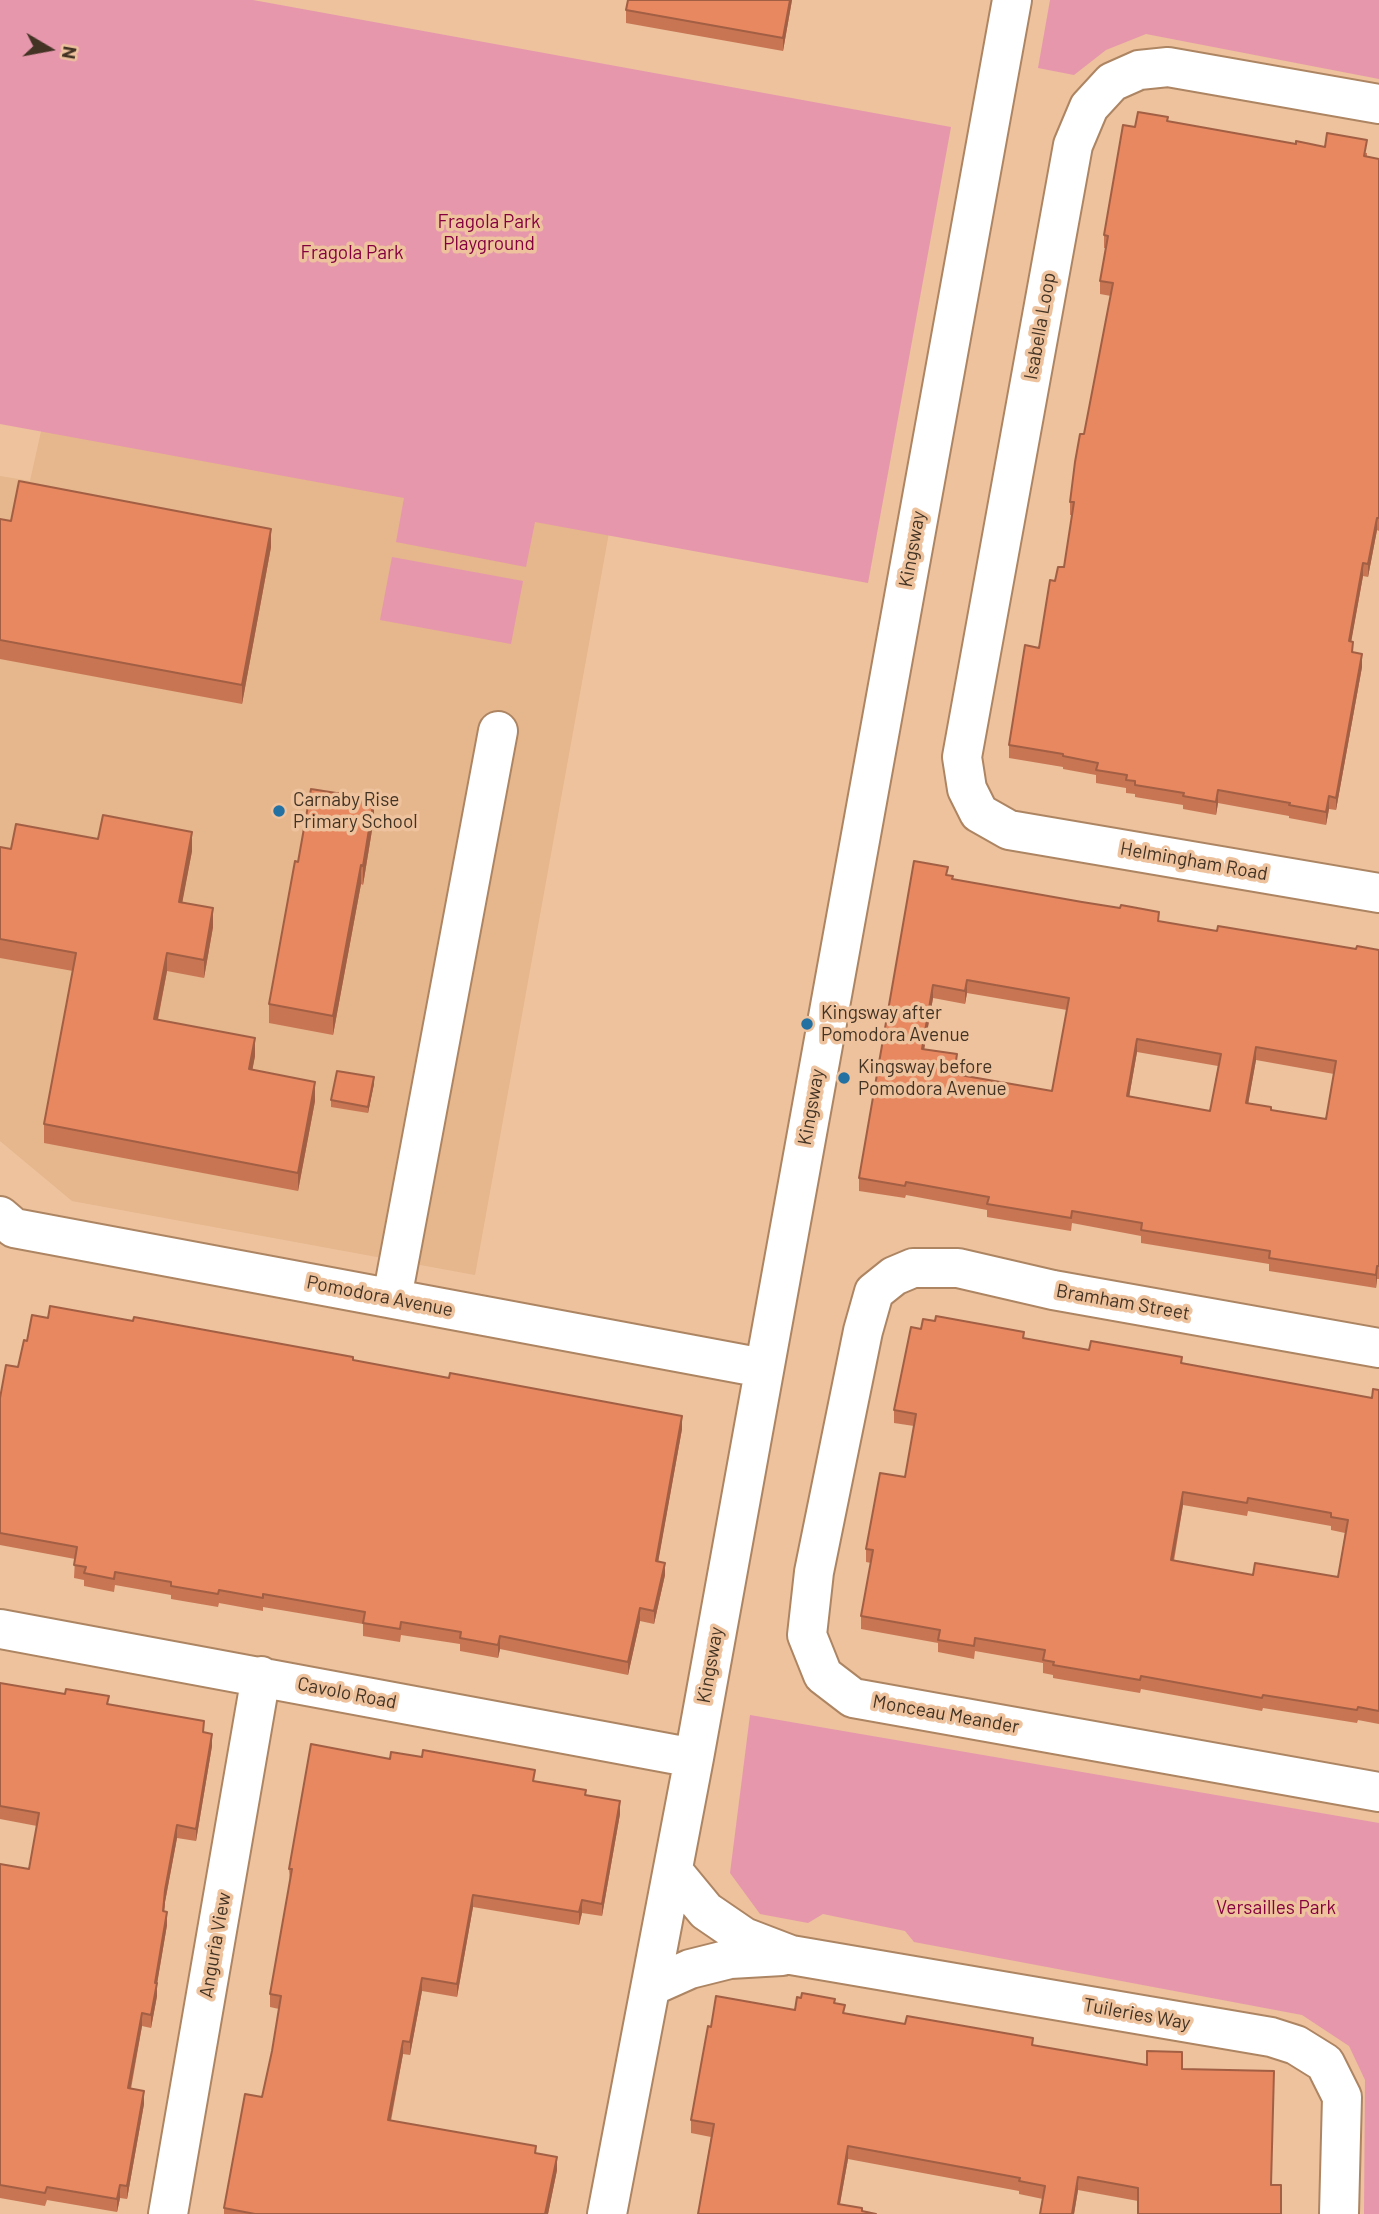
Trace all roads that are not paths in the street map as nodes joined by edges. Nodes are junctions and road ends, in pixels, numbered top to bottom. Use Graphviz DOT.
graph roads {
  1 [pos="1012,0"];
  2 [pos="1379,104"];
  3 [pos="498,731"];
  4 [pos="1009,830"];
  5 [pos="1379,892"];
  6 [pos="5,1231"];
  7 [pos="874,1292"];
  8 [pos="392,1298"];
  9 [pos="1379,1348"];
  10 [pos="763,1368"];
  11 [pos="0,1629"];
  12 [pos="261,1676"];
  13 [pos="694,1758"];
  14 [pos="1379,1792"];
  15 [pos="673,1871"];
  16 [pos="791,1955"];
  17 [pos="652,1986"];
  18 [pos="168,2214"];
  19 [pos="607,2214"];
  20 [pos="1339,2214"];
  1 -- 10 [label="street, Kingsway"];
  2 -- 4 [label="street, Isabella Loop"];
  3 -- 8 [label="street"];
  4 -- 5 [label="street, Helmingham Road"];
  6 -- 8 [label="street, Pomodora Avenue"];
  7 -- 9 [label="street, Bramham Street"];
  7 -- 14 [label="street, Monceau Meander"];
  8 -- 10 [label="street, Pomodora Avenue"];
  10 -- 13 [label="street, Kingsway"];
  11 -- 12 [label="street, Cavolo Road"];
  12 -- 13 [label="street, Cavolo Road"];
  12 -- 18 [label="street, Anguria View"];
  13 -- 15 [label="street, Kingsway"];
  15 -- 16 [label="street, Tuileries Way"];
  15 -- 17 [label="street, Kingsway"];
  16 -- 17 [label="street, Tuileries Way"];
  16 -- 20 [label="street, Tuileries Way"];
  17 -- 19 [label="street, Kingsway"];
}
